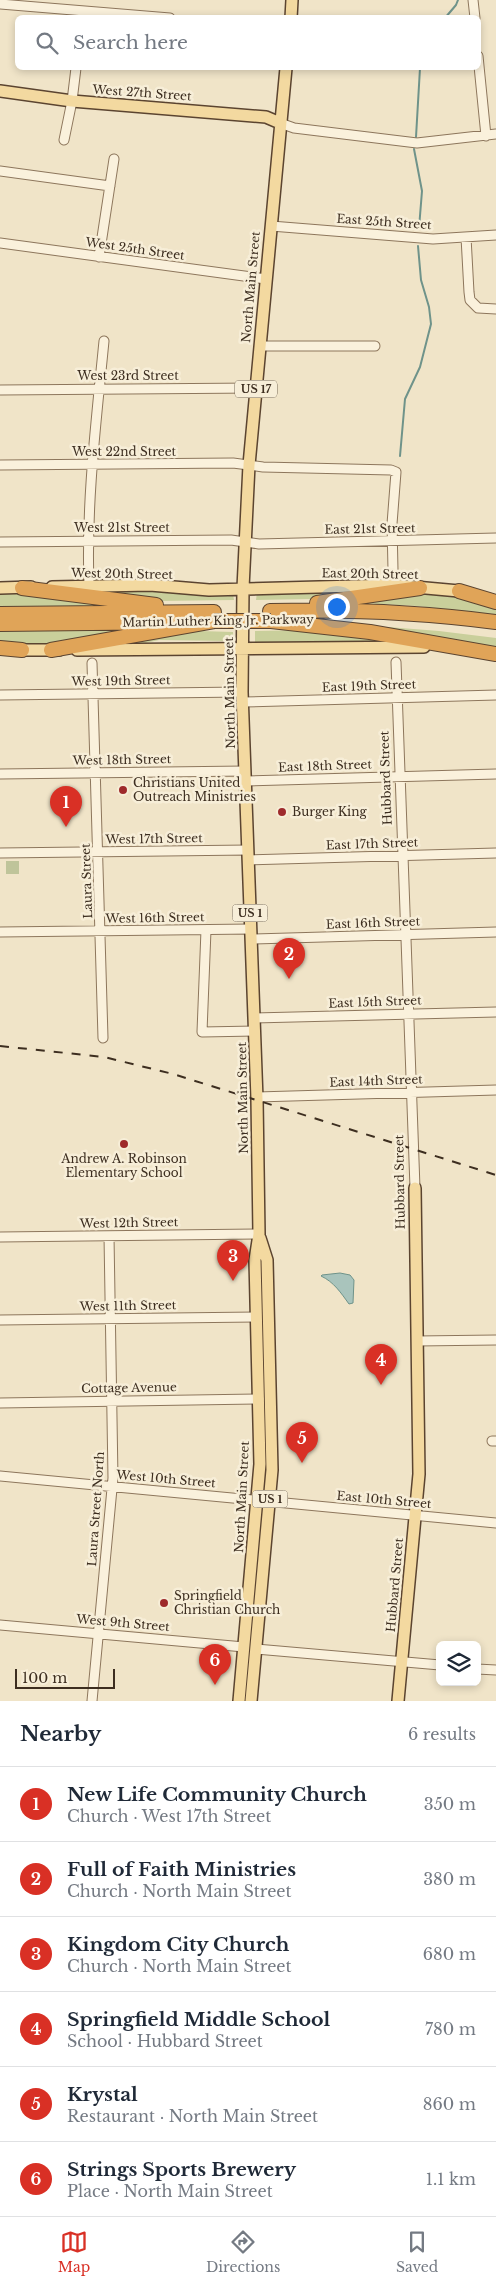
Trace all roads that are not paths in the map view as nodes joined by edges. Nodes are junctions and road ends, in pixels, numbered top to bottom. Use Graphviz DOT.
graph roads {
  1 [pos="292,0"];
  2 [pos="473,0"];
  3 [pos="0,4"];
  4 [pos="82,14"];
  5 [pos="104,15"];
  6 [pos="291,15"];
  7 [pos="475,15"];
  8 [pos="76,70"];
  9 [pos="286,70"];
  10 [pos="479,70"];
  11 [pos="0,91"];
  12 [pos="72,102"];
  13 [pos="280,123"];
  14 [pos="496,134"];
  15 [pos="486,136"];
  16 [pos="64,140"];
  17 [pos="114,159"];
  18 [pos="0,171"];
  19 [pos="110,186"];
  20 [pos="271,226"];
  21 [pos="496,236"];
  22 [pos="466,237"];
  23 [pos="0,243"];
  24 [pos="100,257"];
  25 [pos="266,279"];
  26 [pos="496,309"];
  27 [pos="104,341"];
  28 [pos="260,346"];
  29 [pos="375,346"];
  30 [pos="99,388"];
  31 [pos="256,388"];
  32 [pos="0,390"];
  33 [pos="91,464"];
  34 [pos="0,465"];
  35 [pos="248,465"];
  36 [pos="496,538"];
  37 [pos="392,540"];
  38 [pos="88,541"];
  39 [pos="0,542"];
  40 [pos="245,542"];
  41 [pos="393,570"];
  42 [pos="89,586"];
  43 [pos="0,588"];
  44 [pos="22,588"];
  45 [pos="243,588"];
  46 [pos="420,588"];
  47 [pos="460,591"];
  48 [pos="496,596"];
  49 [pos="496,602"];
  50 [pos="0,614"];
  51 [pos="272,614"];
  52 [pos="211,615"];
  53 [pos="496,622"];
  54 [pos="0,624"];
  55 [pos="496,632"];
  56 [pos="242,649"];
  57 [pos="0,650"];
  58 [pos="22,650"];
  59 [pos="51,650"];
  60 [pos="473,651"];
  61 [pos="496,655"];
  62 [pos="396,662"];
  63 [pos="92,663"];
  64 [pos="93,694"];
  65 [pos="0,695"];
  66 [pos="496,695"];
  67 [pos="242,697"];
  68 [pos="397,698"];
  69 [pos="96,773"];
  70 [pos="0,774"];
  71 [pos="496,774"];
  72 [pos="245,776"];
  73 [pos="400,777"];
  74 [pos="0,853"];
  75 [pos="98,853"];
  76 [pos="496,853"];
  77 [pos="248,855"];
  78 [pos="403,856"];
  79 [pos="206,930"];
  80 [pos="100,931"];
  81 [pos="0,932"];
  82 [pos="496,932"];
  83 [pos="251,934"];
  84 [pos="405,935"];
  85 [pos="496,1012"];
  86 [pos="408,1014"];
  87 [pos="254,1018"];
  88 [pos="255,1031"];
  89 [pos="104,1038"];
  90 [pos="496,1090"];
  91 [pos="410,1093"];
  92 [pos="257,1097"];
  93 [pos="415,1188"];
  94 [pos="259,1234"];
  95 [pos="110,1236"];
  96 [pos="0,1237"];
  97 [pos="256,1317"];
  98 [pos="111,1318"];
  99 [pos="0,1320"];
  100 [pos="496,1340"];
  101 [pos="417,1341"];
  102 [pos="258,1399"];
  103 [pos="112,1401"];
  104 [pos="0,1402"];
  105 [pos="0,1476"];
  106 [pos="112,1486"];
  107 [pos="264,1501"];
  108 [pos="415,1515"];
  109 [pos="496,1523"];
  110 [pos="0,1624"];
  111 [pos="99,1634"];
  112 [pos="250,1648"];
  113 [pos="402,1662"];
  114 [pos="436,1665"];
  115 [pos="481,1669"];
  116 [pos="496,1670"];
  117 [pos="92,1701"];
  118 [pos="239,1701"];
  119 [pos="251,1701"];
  120 [pos="398,1701"];
  1 -- 6 [label="main road"];
  2 -- 7 [label="street"];
  3 -- 4 [label="street"];
  4 -- 5 [label="street"];
  8 -- 12 [label="street"];
  9 -- 13 [label="main road, US 17"];
  10 -- 15 [label="street"];
  11 -- 12 [label="main road, West 27th Street"];
  12 -- 13 [label="main road, West 27th Street"];
  12 -- 16 [label="street"];
  13 -- 15 [label="street"];
  13 -- 20 [label="main road, North Main Street / US 17"];
  14 -- 15 [label="street"];
  17 -- 19 [label="street"];
  18 -- 19 [label="street"];
  19 -- 24 [label="street"];
  20 -- 22 [label="street, East 25th Street"];
  20 -- 25 [label="main road, North Main Street / US 17"];
  21 -- 22 [label="street, East 25th Street"];
  22 -- 26 [label="street"];
  23 -- 24 [label="street, West 25th Street"];
  24 -- 25 [label="street, West 25th Street"];
  25 -- 28 [label="main road, North Main Street / US 17"];
  27 -- 30 [label="street"];
  28 -- 29 [label="street"];
  28 -- 31 [label="main road, North Main Street / US 17"];
  30 -- 31 [label="street, West 23rd Street"];
  30 -- 32 [label="street, West 23rd Street"];
  30 -- 33 [label="street"];
  31 -- 35 [label="main road, North Main Street / US 17"];
  33 -- 34 [label="street, West 22nd Street"];
  33 -- 35 [label="street, West 22nd Street"];
  33 -- 38 [label="street"];
  35 -- 37 [label="street, West 22nd Street"];
  35 -- 40 [label="main road, North Main Street / US 17"];
  36 -- 37 [label="street, East 21st Street"];
  37 -- 40 [label="street, East 21st Street"];
  37 -- 41 [label="street"];
  38 -- 39 [label="street, West 21st Street"];
  38 -- 40 [label="street, West 21st Street"];
  38 -- 42 [label="street"];
  40 -- 45 [label="main road, North Main Street / US 17"];
  42 -- 44 [label="main road, West 20th Street"];
  42 -- 45 [label="main road, West 20th Street"];
  43 -- 44 [label="main road, West 20th Street"];
  44 -- 52 [label="highway"];
  45 -- 46 [label="main road, East 20th Street"];
  45 -- 56 [label="main road, North Main Street / US 1"];
  46 -- 47 [label="main road, East 20th Street"];
  46 -- 51 [label="highway"];
  47 -- 48 [label="street, East 20th Street"];
  47 -- 49 [label="highway"];
  50 -- 52 [label="highway, Martin Luther King Jr. Parkway"];
  51 -- 52 [label="highway, Martin Luther King Jr. Parkway"];
  51 -- 53 [label="highway, Martin Luther King Jr. Parkway"];
  51 -- 55 [label="highway, Martin Luther King Jr. Parkway"];
  51 -- 60 [label="highway"];
  52 -- 54 [label="highway, Martin Luther King Jr. Parkway"];
  52 -- 59 [label="highway"];
  56 -- 59 [label="main road"];
  56 -- 60 [label="main road"];
  56 -- 67 [label="main road, North Main Street / US 1"];
  57 -- 58 [label="highway"];
  58 -- 59 [label="main road"];
  60 -- 61 [label="highway"];
  62 -- 68 [label="street, Hubbard Street"];
  63 -- 64 [label="street, Laura Street"];
  64 -- 65 [label="street, West 19th Street"];
  64 -- 67 [label="street, West 19th Street"];
  64 -- 69 [label="street, Laura Street"];
  66 -- 68 [label="street, East 19th Street"];
  67 -- 68 [label="street, East 19th Street"];
  67 -- 72 [label="main road, North Main Street / US 1"];
  68 -- 73 [label="street, Hubbard Street"];
  69 -- 70 [label="street, West 18th Street"];
  69 -- 72 [label="street, West 18th Street"];
  69 -- 75 [label="street, Laura Street"];
  71 -- 73 [label="street, East 18th Street"];
  72 -- 73 [label="street, East 18th Street"];
  72 -- 77 [label="main road, North Main Street / US 1"];
  73 -- 78 [label="street, Hubbard Street"];
  74 -- 75 [label="street, West 17th Street"];
  75 -- 77 [label="street, West 17th Street"];
  75 -- 80 [label="street, Laura Street"];
  76 -- 78 [label="street, East 17th Street"];
  77 -- 78 [label="street, East 17th Street"];
  77 -- 83 [label="main road, North Main Street / US 1"];
  78 -- 84 [label="street, Hubbard Street"];
  79 -- 80 [label="street, West 16th Street"];
  79 -- 83 [label="street, West 16th Street"];
  79 -- 88 [label="street"];
  80 -- 81 [label="street, West 16th Street"];
  80 -- 89 [label="street, Laura Street"];
  82 -- 84 [label="street, East 16th Street"];
  83 -- 84 [label="street, East 16th Street"];
  83 -- 87 [label="main road, North Main Street / US 1"];
  84 -- 86 [label="street, Hubbard Street"];
  85 -- 86 [label="street, East 15th Street"];
  86 -- 87 [label="street, East 15th Street"];
  86 -- 91 [label="street, Hubbard Street"];
  87 -- 88 [label="main road, North Main Street / US 1"];
  88 -- 92 [label="main road, North Main Street / US 1"];
  90 -- 91 [label="street, East 14th Street"];
  91 -- 92 [label="street, East 14th Street"];
  91 -- 93 [label="street, Hubbard Street"];
  92 -- 94 [label="main road, North Main Street / US 1"];
  93 -- 101 [label="main road, Hubbard Street"];
  94 -- 95 [label="street, West 12th Street"];
  94 -- 97 [label="main road, North Main Street / US 1"];
  94 -- 107 [label="main road, North Main Street / US 1"];
  95 -- 96 [label="street, West 12th Street"];
  95 -- 98 [label="street, Laura Street North"];
  97 -- 98 [label="street, West 11th Street"];
  97 -- 102 [label="main road, North Main Street / US 1"];
  98 -- 99 [label="street, West 11th Street"];
  98 -- 103 [label="street, Laura Street North"];
  100 -- 101 [label="street"];
  101 -- 108 [label="main road, Hubbard Street"];
  102 -- 103 [label="street, Cottage Avenue"];
  102 -- 107 [label="main road, North Main Street / US 1"];
  103 -- 104 [label="street, Cottage Avenue"];
  103 -- 106 [label="street, Laura Street North"];
  105 -- 106 [label="street, West 10th Street"];
  106 -- 107 [label="street, West 10th Street"];
  106 -- 111 [label="street, Laura Street North"];
  107 -- 108 [label="street, East 10th Street"];
  107 -- 112 [label="main road, North Main Street / US 1"];
  108 -- 109 [label="street, East 10th Street"];
  108 -- 113 [label="main road, Hubbard Street"];
  110 -- 111 [label="street, West 9th Street"];
  111 -- 112 [label="street, West 9th Street"];
  111 -- 117 [label="street, Laura Street North"];
  112 -- 113 [label="street, West 9th Street"];
  112 -- 118 [label="main road, North Main Street / US 1"];
  112 -- 119 [label="main road, North Main Street / US 1"];
  113 -- 114 [label="street, West 9th Street"];
  113 -- 120 [label="main road, Hubbard Street"];
  115 -- 116 [label="street"];
}
